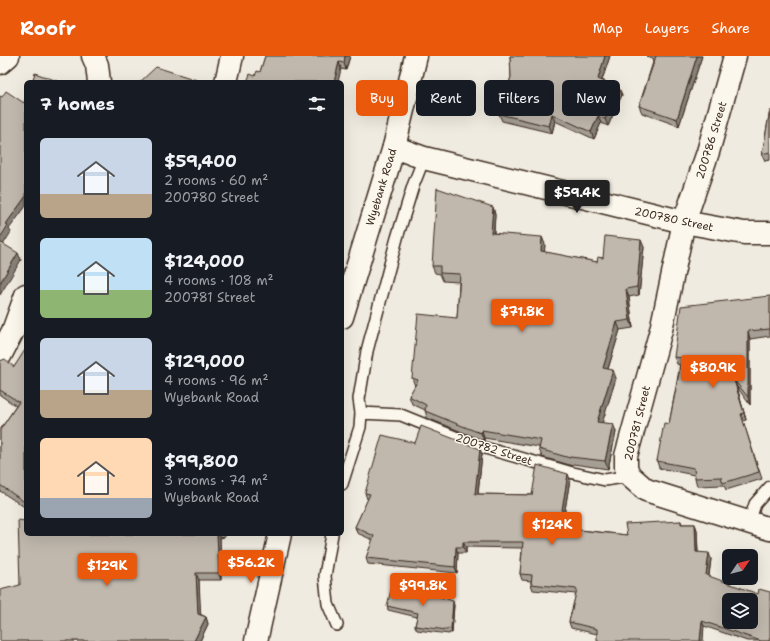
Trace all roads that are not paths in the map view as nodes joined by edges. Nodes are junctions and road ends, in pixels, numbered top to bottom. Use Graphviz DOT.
graph roads {
  1 [pos="8,56"];
  2 [pos="93,56"];
  3 [pos="232,56"];
  4 [pos="416,56"];
  5 [pos="735,56"];
  6 [pos="0,63"];
  7 [pos="99,80"];
  8 [pos="226,80"];
  9 [pos="394,147"];
  10 [pos="424,158"];
  11 [pos="684,222"];
  12 [pos="770,233"];
  13 [pos="24,306"];
  14 [pos="344,310"];
  15 [pos="19,332"];
  16 [pos="0,356"];
  17 [pos="361,412"];
  18 [pos="630,476"];
  19 [pos="344,478"];
  20 [pos="770,487"];
  21 [pos="760,526"];
  22 [pos="280,536"];
  23 [pos="332,536"];
  24 [pos="336,625"];
  25 [pos="256,641"];
  1 -- 6 [label="street"];
  2 -- 7 [label="street"];
  3 -- 8 [label="street"];
  4 -- 9 [label="street, Wyebank Road"];
  5 -- 11 [label="street, 200786 Street"];
  9 -- 10 [label="street, 200780 Street"];
  9 -- 14 [label="street, Wyebank Road"];
  10 -- 11 [label="street, 200780 Street"];
  10 -- 17 [label="lane"];
  11 -- 12 [label="street, 200780 Street"];
  11 -- 18 [label="street, 200781 Street"];
  13 -- 15 [label="street"];
  15 -- 16 [label="street"];
  17 -- 18 [label="lane, 200782 Street"];
  17 -- 19 [label="lane"];
  18 -- 21 [label="street, 200781 Street"];
  20 -- 21 [label="lane"];
  22 -- 25 [label="street"];
  23 -- 24 [label="lane"];
}
